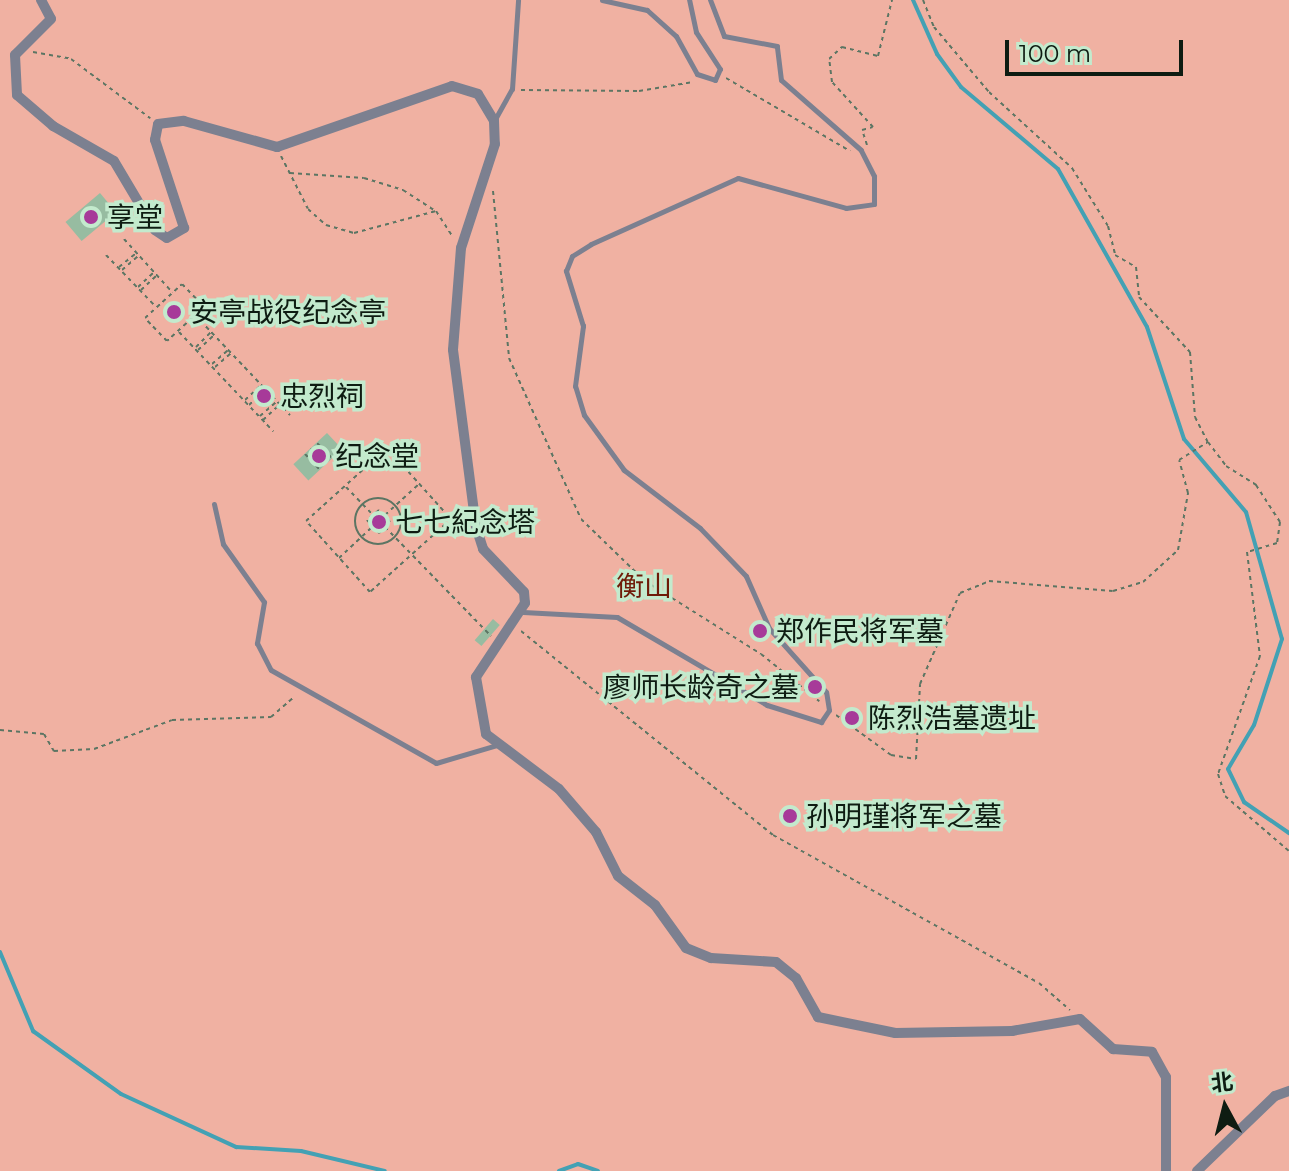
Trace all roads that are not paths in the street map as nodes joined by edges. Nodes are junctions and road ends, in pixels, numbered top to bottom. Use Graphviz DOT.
graph roads {
  1 [pos="41,0"];
  2 [pos="518,0"];
  3 [pos="602,0"];
  4 [pos="689,0"];
  5 [pos="710,0"];
  6 [pos="494,121"];
  7 [pos="214,504"];
  8 [pos="523,612"];
  9 [pos="497,745"];
  10 [pos="1289,1091"];
  11 [pos="1166,1171"];
  12 [pos="1197,1171"];
  1 -- 6 [label="street"];
  2 -- 6 [label="lane"];
  3 -- 4 [label="lane"];
  5 -- 8 [label="lane"];
  6 -- 8 [label="street"];
  7 -- 9 [label="lane"];
  8 -- 9 [label="street"];
  9 -- 11 [label="street"];
  10 -- 12 [label="street"];
}
